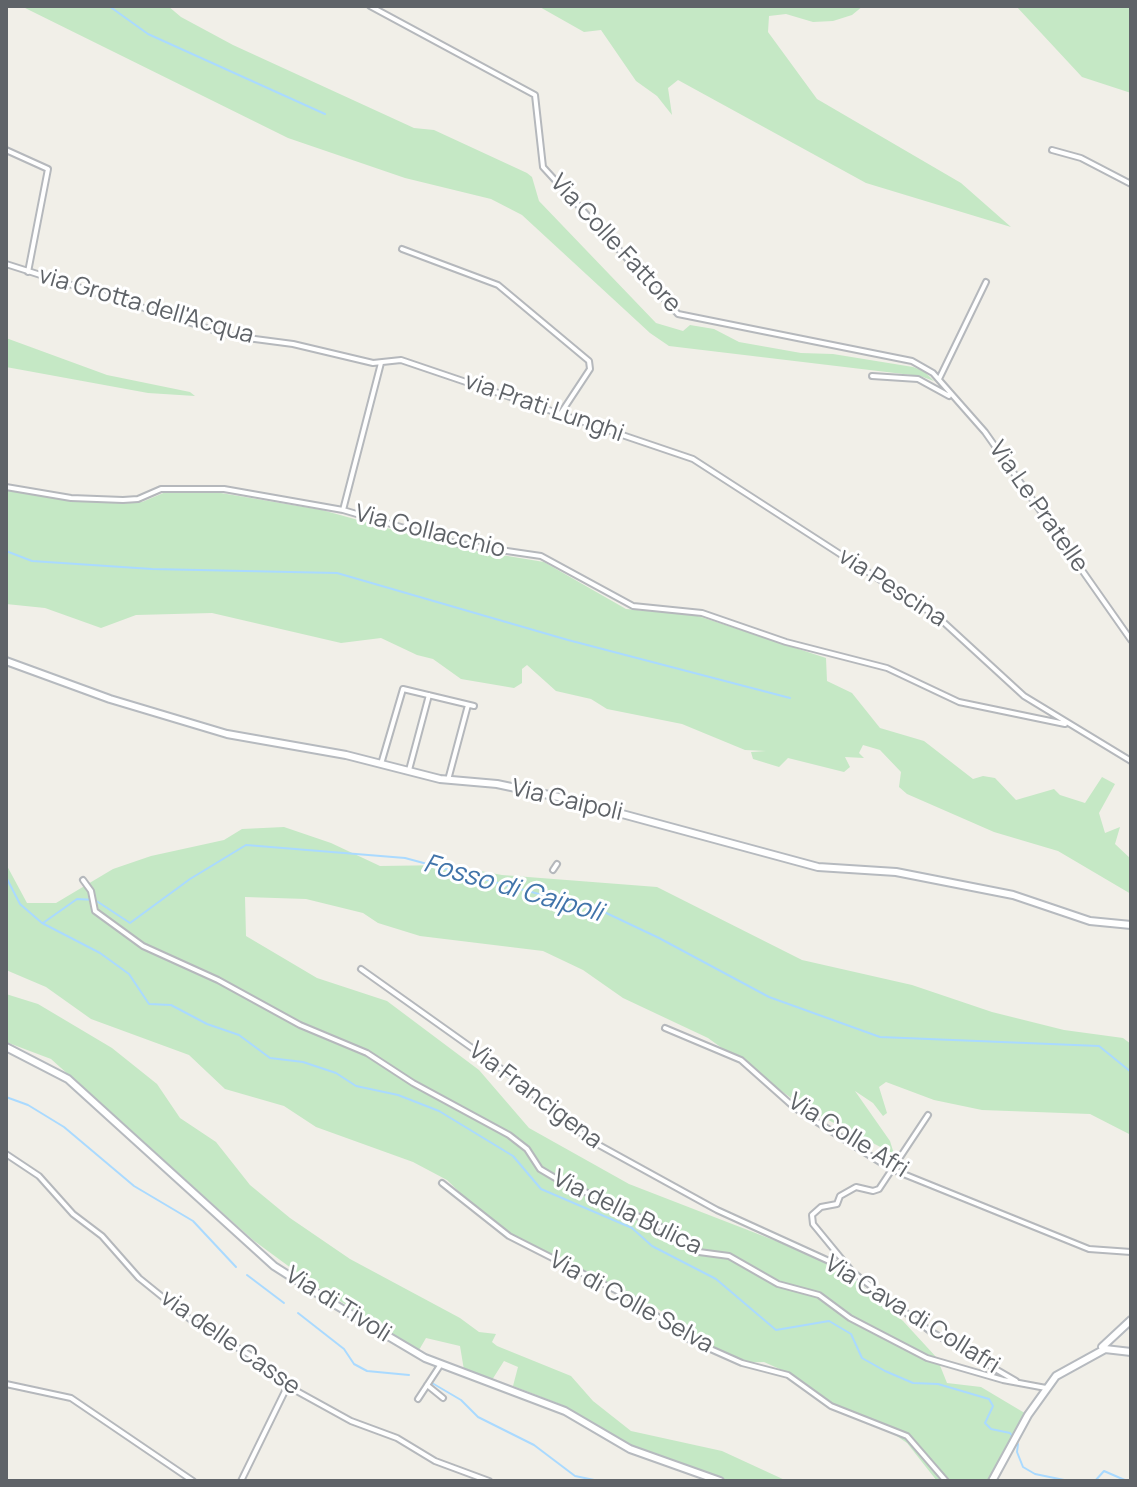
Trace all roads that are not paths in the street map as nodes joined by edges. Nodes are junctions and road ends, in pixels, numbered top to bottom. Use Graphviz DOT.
graph roads {
  1 [pos="370,6"];
  2 [pos="6,150"];
  3 [pos="1052,150"];
  4 [pos="1131,184"];
  5 [pos="402,249"];
  6 [pos="6,264"];
  7 [pos="28,272"];
  8 [pos="986,282"];
  9 [pos="381,363"];
  10 [pos="872,376"];
  11 [pos="939,379"];
  12 [pos="951,397"];
  13 [pos="561,413"];
  14 [pos="706,465"];
  15 [pos="6,487"];
  16 [pos="343,510"];
  17 [pos="1131,640"];
  18 [pos="6,661"];
  19 [pos="429,695"];
  20 [pos="1067,725"];
  21 [pos="1131,761"];
  22 [pos="381,764"];
  23 [pos="409,771"];
  24 [pos="448,781"];
  25 [pos="557,864"];
  26 [pos="553,870"];
  27 [pos="83,880"];
  28 [pos="1131,925"];
  29 [pos="361,969"];
  30 [pos="665,1028"];
  31 [pos="6,1047"];
  32 [pos="928,1115"];
  33 [pos="6,1154"];
  34 [pos="891,1169"];
  35 [pos="442,1183"];
  36 [pos="717,1210"];
  37 [pos="1131,1252"];
  38 [pos="851,1271"];
  39 [pos="1129,1322"];
  40 [pos="1118,1337"];
  41 [pos="1109,1344"];
  42 [pos="1127,1350"];
  43 [pos="441,1364"];
  44 [pos="1018,1382"];
  45 [pos="6,1384"];
  46 [pos="288,1385"];
  47 [pos="427,1385"];
  48 [pos="1046,1388"];
  49 [pos="443,1398"];
  50 [pos="418,1399"];
  51 [pos="193,1481"];
  52 [pos="241,1481"];
  53 [pos="489,1481"];
  54 [pos="720,1481"];
  55 [pos="946,1481"];
  56 [pos="992,1481"];
  1 -- 11 [label="street, Via Colle Fattore"];
  2 -- 7 [label="street"];
  3 -- 4 [label="street"];
  5 -- 13 [label="street"];
  6 -- 7 [label="street, via Grotta dell'Acqua"];
  7 -- 9 [label="street, via Grotta dell'Acqua"];
  8 -- 11 [label="street"];
  9 -- 13 [label="street, via Prati Lunghi"];
  9 -- 16 [label="street"];
  10 -- 12 [label="street"];
  11 -- 12 [label="street, Via Le Pratelle"];
  12 -- 17 [label="street, Via Le Pratelle"];
  13 -- 14 [label="street, via Prati Lunghi"];
  14 -- 20 [label="street, via Pescina"];
  15 -- 16 [label="street, Via Collacchio"];
  16 -- 20 [label="street, Via Collacchio"];
  18 -- 22 [label="street, Via Caipoli"];
  19 -- 22 [label="street"];
  19 -- 23 [label="street"];
  19 -- 24 [label="street"];
  20 -- 21 [label="street"];
  22 -- 23 [label="street, Via Caipoli"];
  23 -- 24 [label="street, Via Caipoli"];
  24 -- 28 [label="street, Via Caipoli"];
  25 -- 26 [label="street"];
  27 -- 44 [label="street, Via della Bulica"];
  29 -- 36 [label="street, Via Francigena"];
  30 -- 34 [label="street, Via Colle Afri"];
  31 -- 43 [label="street, Via di Tivoli"];
  32 -- 34 [label="street"];
  33 -- 46 [label="street, via delle Casse"];
  34 -- 37 [label="street, Via Colle Afri"];
  34 -- 38 [label="street"];
  35 -- 55 [label="street, Via di Colle Selva"];
  36 -- 38 [label="street, Via Cava di Collafri"];
  38 -- 44 [label="street, Via Cava di Collafri"];
  39 -- 40 [label="street"];
  39 -- 41 [label="street"];
  40 -- 41 [label="street"];
  40 -- 42 [label="street"];
  41 -- 42 [label="street"];
  41 -- 48 [label="street"];
  43 -- 47 [label="street"];
  43 -- 54 [label="street, Via di Tivoli"];
  44 -- 48 [label="street, Via della Bulica"];
  45 -- 51 [label="street"];
  46 -- 52 [label="street"];
  46 -- 53 [label="street, via delle Casse"];
  47 -- 49 [label="street"];
  47 -- 50 [label="street"];
  48 -- 56 [label="street"];
}
